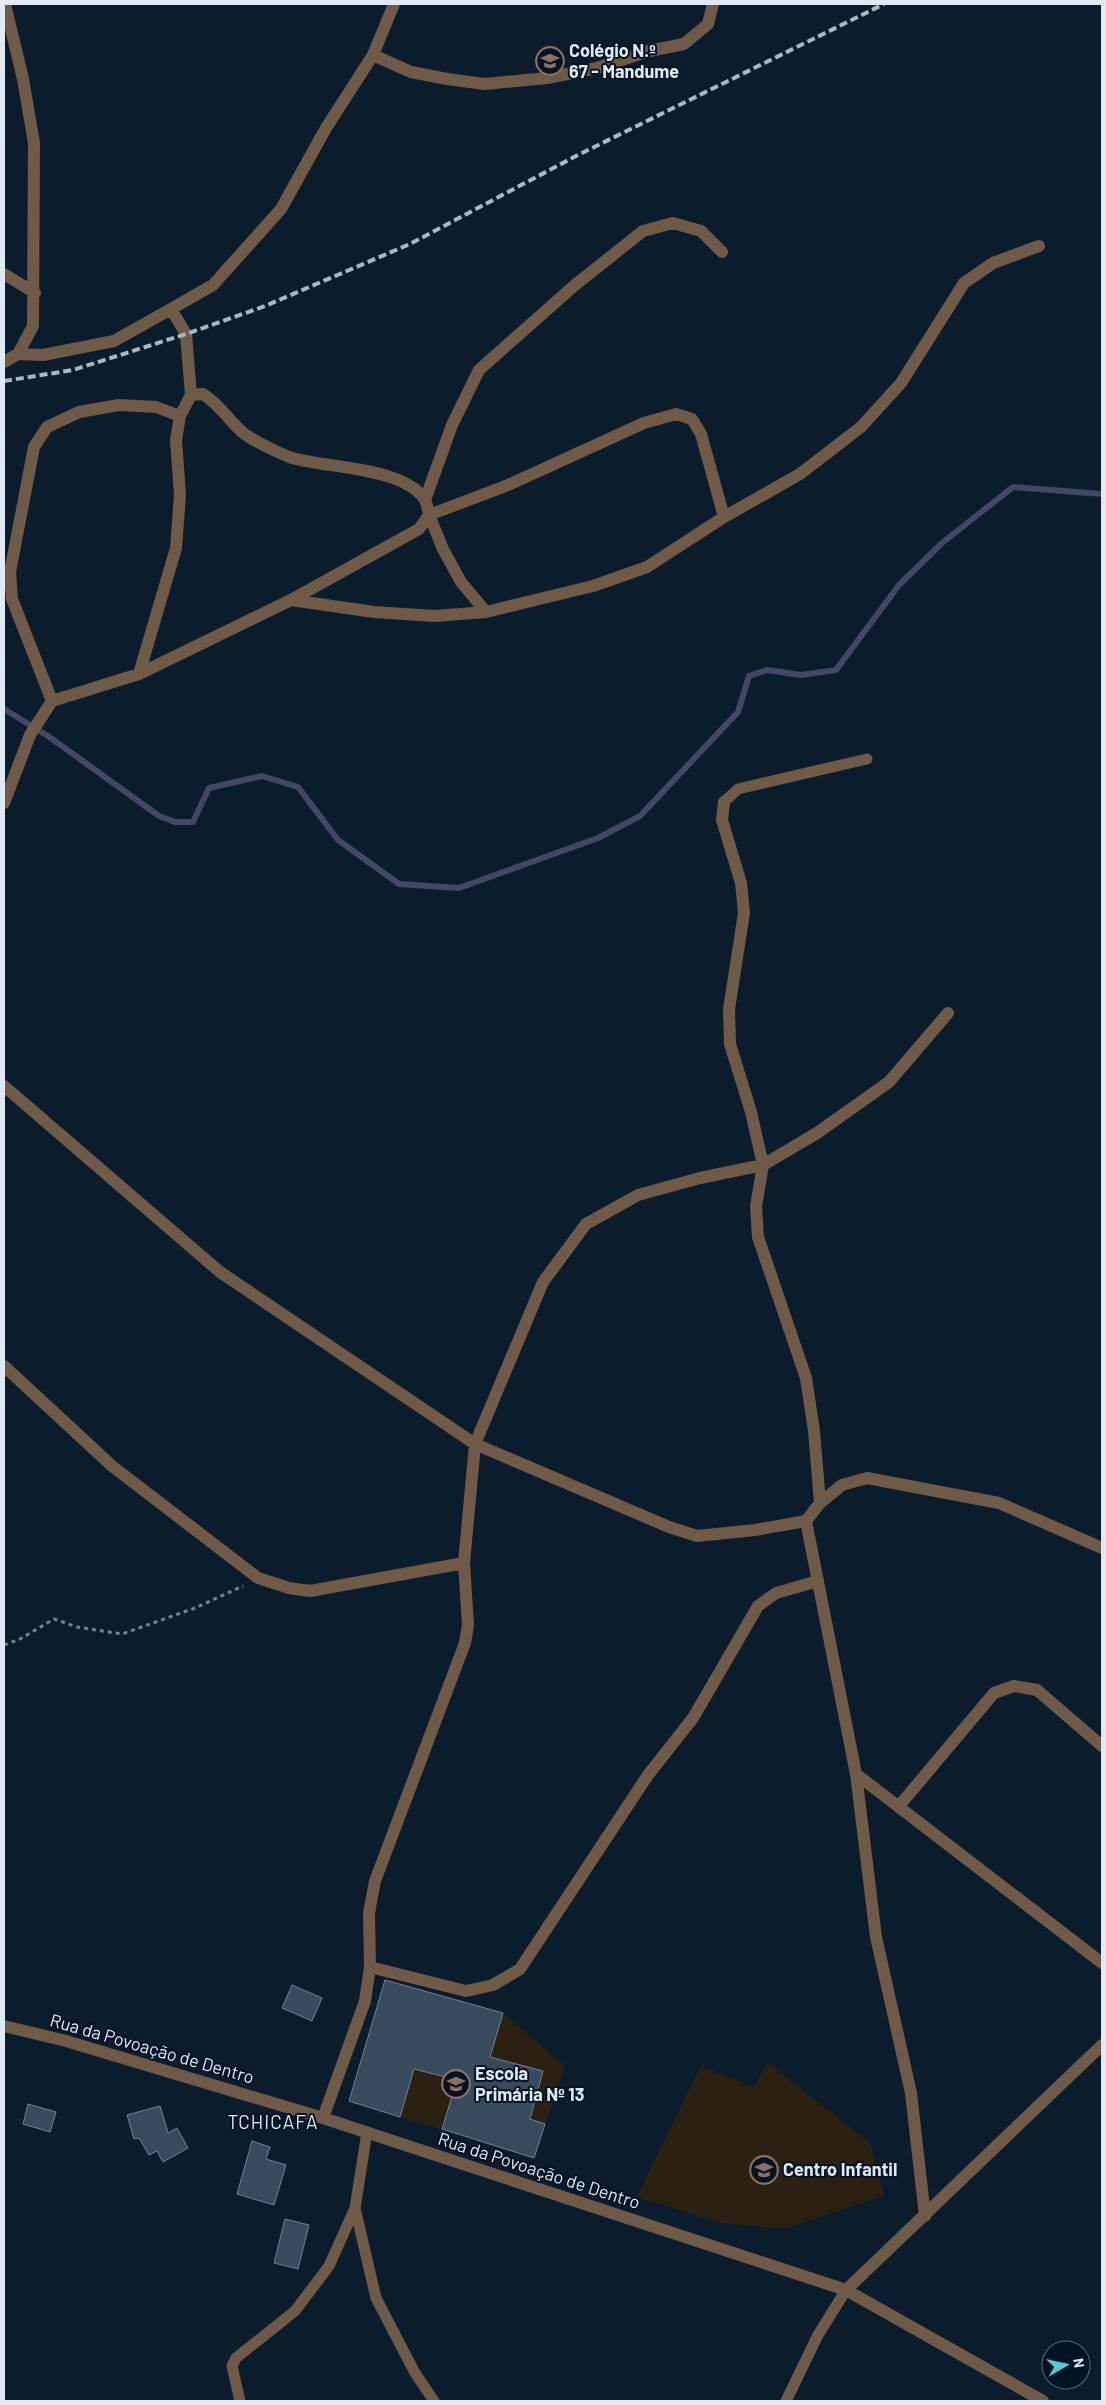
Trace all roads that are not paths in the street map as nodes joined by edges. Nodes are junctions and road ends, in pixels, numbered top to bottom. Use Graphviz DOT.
graph roads {
  1 [pos="5,4"];
  2 [pos="394,4"];
  3 [pos="714,4"];
  4 [pos="373,54"];
  5 [pos="1039,246"];
  6 [pos="722,252"];
  7 [pos="4,274"];
  8 [pos="35,293"];
  9 [pos="171,309"];
  10 [pos="18,354"];
  11 [pos="4,362"];
  12 [pos="191,395"];
  13 [pos="180,416"];
  14 [pos="425,500"];
  15 [pos="429,515"];
  16 [pos="724,517"];
  17 [pos="292,600"];
  18 [pos="486,612"];
  19 [pos="140,674"];
  20 [pos="52,701"];
  21 [pos="867,759"];
  22 [pos="724,802"];
  23 [pos="4,803"];
  24 [pos="948,1013"];
  25 [pos="4,1087"];
  26 [pos="762,1165"];
  27 [pos="4,1366"];
  28 [pos="475,1444"];
  29 [pos="820,1503"];
  30 [pos="806,1521"];
  31 [pos="1102,1548"];
  32 [pos="464,1563"];
  33 [pos="818,1581"];
  34 [pos="1102,1746"];
  35 [pos="856,1774"];
  36 [pos="899,1806"];
  37 [pos="1102,1963"];
  38 [pos="370,1967"];
  39 [pos="4,2026"];
  40 [pos="1102,2044"];
  41 [pos="324,2118"];
  42 [pos="367,2132"];
  43 [pos="355,2208"];
  44 [pos="925,2216"];
  45 [pos="846,2290"];
  46 [pos="240,2401"];
  47 [pos="434,2401"];
  48 [pos="786,2401"];
  49 [pos="1042,2401"];
  1 -- 8 [label="street"];
  2 -- 4 [label="street"];
  3 -- 4 [label="street"];
  4 -- 9 [label="street"];
  5 -- 16 [label="street"];
  6 -- 14 [label="street"];
  7 -- 8 [label="street"];
  8 -- 10 [label="street"];
  9 -- 10 [label="street"];
  9 -- 12 [label="street"];
  10 -- 11 [label="street"];
  12 -- 13 [label="street"];
  12 -- 14 [label="street"];
  13 -- 19 [label="street"];
  13 -- 20 [label="street"];
  14 -- 15 [label="street"];
  15 -- 16 [label="street"];
  15 -- 17 [label="street"];
  15 -- 18 [label="street"];
  16 -- 18 [label="street"];
  17 -- 18 [label="street"];
  17 -- 19 [label="street"];
  19 -- 20 [label="street"];
  20 -- 23 [label="street"];
  21 -- 22 [label="lane"];
  22 -- 26 [label="street"];
  24 -- 26 [label="street"];
  25 -- 28 [label="street"];
  26 -- 28 [label="street"];
  26 -- 29 [label="street"];
  27 -- 32 [label="street"];
  28 -- 30 [label="street"];
  28 -- 32 [label="street"];
  29 -- 30 [label="street"];
  29 -- 31 [label="street"];
  30 -- 33 [label="street"];
  32 -- 38 [label="street"];
  33 -- 35 [label="street"];
  33 -- 38 [label="street"];
  34 -- 36 [label="street"];
  35 -- 36 [label="street"];
  35 -- 44 [label="street"];
  36 -- 37 [label="street"];
  38 -- 41 [label="street"];
  39 -- 41 [label="street, Rua da Povoação de Dentro"];
  40 -- 44 [label="street"];
  41 -- 42 [label="street, Rua da Povoação de Dentro"];
  42 -- 43 [label="lane"];
  42 -- 45 [label="street, Rua da Povoação de Dentro"];
  43 -- 46 [label="lane"];
  43 -- 47 [label="lane"];
  44 -- 45 [label="street"];
  45 -- 48 [label="lane"];
  45 -- 49 [label="street, Rua da Povoação de Dentro"];
}
